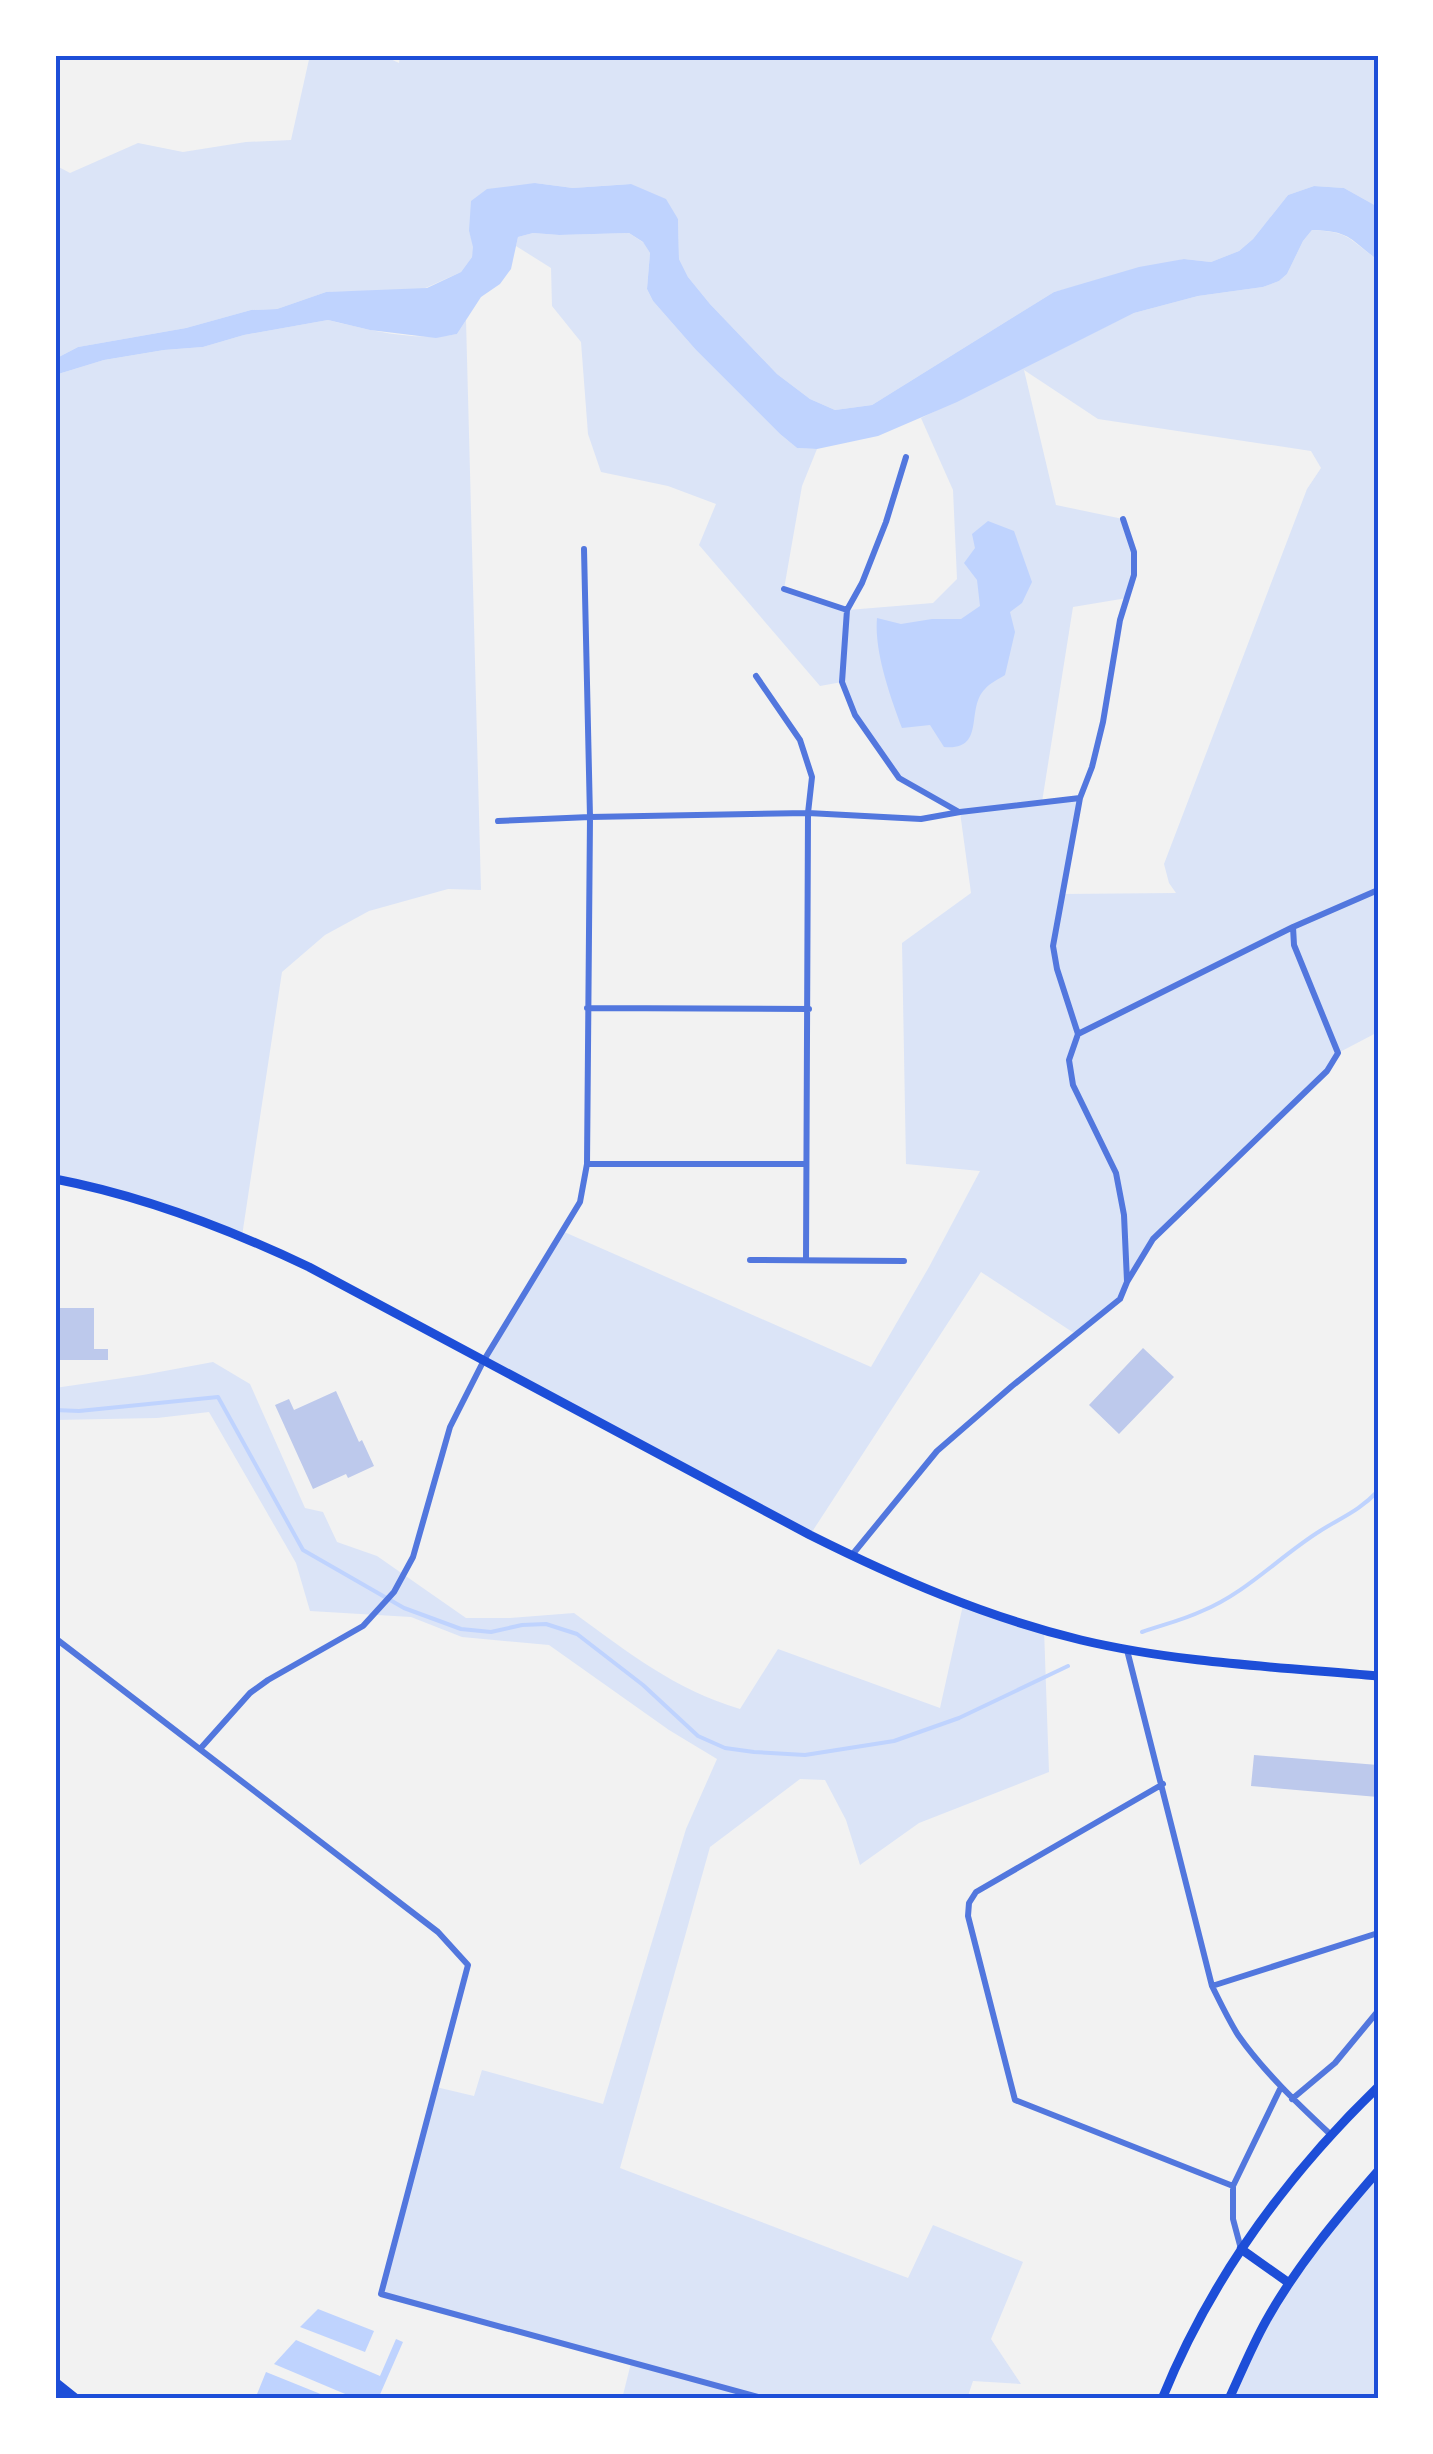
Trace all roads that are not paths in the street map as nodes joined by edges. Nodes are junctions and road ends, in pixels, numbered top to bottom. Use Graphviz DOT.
graph roads {
  1 [pos="906,457"];
  2 [pos="1124,519"];
  3 [pos="584,549"];
  4 [pos="784,589"];
  5 [pos="848,610"];
  6 [pos="756,676"];
  7 [pos="1080,798"];
  8 [pos="960,812"];
  9 [pos="808,813"];
  10 [pos="590,817"];
  11 [pos="498,821"];
  12 [pos="1378,890"];
  13 [pos="1293,927"];
  14 [pos="588,1008"];
  15 [pos="808,1009"];
  16 [pos="1078,1034"];
  17 [pos="587,1164"];
  18 [pos="806,1164"];
  19 [pos="55,1179"];
  20 [pos="750,1260"];
  21 [pos="806,1260"];
  22 [pos="904,1260"];
  23 [pos="1127,1282"];
  24 [pos="484,1360"];
  25 [pos="851,1556"];
  26 [pos="55,1638"];
  27 [pos="1127,1648"];
  28 [pos="1378,1676"];
  29 [pos="200,1749"];
  30 [pos="1162,1784"];
  31 [pos="1378,1934"];
  32 [pos="1212,1986"];
  33 [pos="1378,2012"];
  34 [pos="1281,2087"];
  35 [pos="1378,2087"];
  36 [pos="1292,2099"];
  37 [pos="1330,2134"];
  38 [pos="1378,2171"];
  39 [pos="1233,2186"];
  40 [pos="1240,2249"];
  41 [pos="1290,2282"];
  42 [pos="55,2384"];
  43 [pos="75,2399"];
  44 [pos="765,2399"];
  45 [pos="1162,2399"];
  46 [pos="1228,2399"];
  1 -- 5 [label="street"];
  2 -- 7 [label="street"];
  3 -- 10 [label="street"];
  4 -- 5 [label="street"];
  5 -- 8 [label="street"];
  6 -- 9 [label="street"];
  7 -- 8 [label="street"];
  7 -- 16 [label="street"];
  8 -- 9 [label="street"];
  9 -- 10 [label="street"];
  9 -- 15 [label="street"];
  10 -- 11 [label="street"];
  10 -- 14 [label="street"];
  12 -- 13 [label="street"];
  13 -- 16 [label="street"];
  13 -- 23 [label="street"];
  14 -- 15 [label="street"];
  14 -- 17 [label="street"];
  15 -- 18 [label="street"];
  16 -- 23 [label="street"];
  17 -- 18 [label="street"];
  17 -- 24 [label="street"];
  18 -- 21 [label="street"];
  19 -- 24 [label="main road"];
  20 -- 21 [label="street"];
  21 -- 22 [label="street"];
  23 -- 25 [label="street"];
  24 -- 25 [label="main road"];
  24 -- 29 [label="street"];
  25 -- 27 [label="main road"];
  26 -- 29 [label="street"];
  27 -- 28 [label="main road"];
  27 -- 30 [label="street"];
  29 -- 44 [label="street"];
  30 -- 32 [label="street"];
  30 -- 39 [label="street"];
  31 -- 32 [label="street"];
  32 -- 34 [label="street"];
  33 -- 36 [label="street"];
  34 -- 36 [label="street"];
  34 -- 39 [label="street"];
  35 -- 37 [label="main road"];
  36 -- 37 [label="street"];
  37 -- 40 [label="main road"];
  38 -- 41 [label="main road"];
  39 -- 40 [label="street"];
  40 -- 41 [label="main road"];
  40 -- 45 [label="main road"];
  41 -- 46 [label="main road"];
  42 -- 43 [label="highway"];
}
